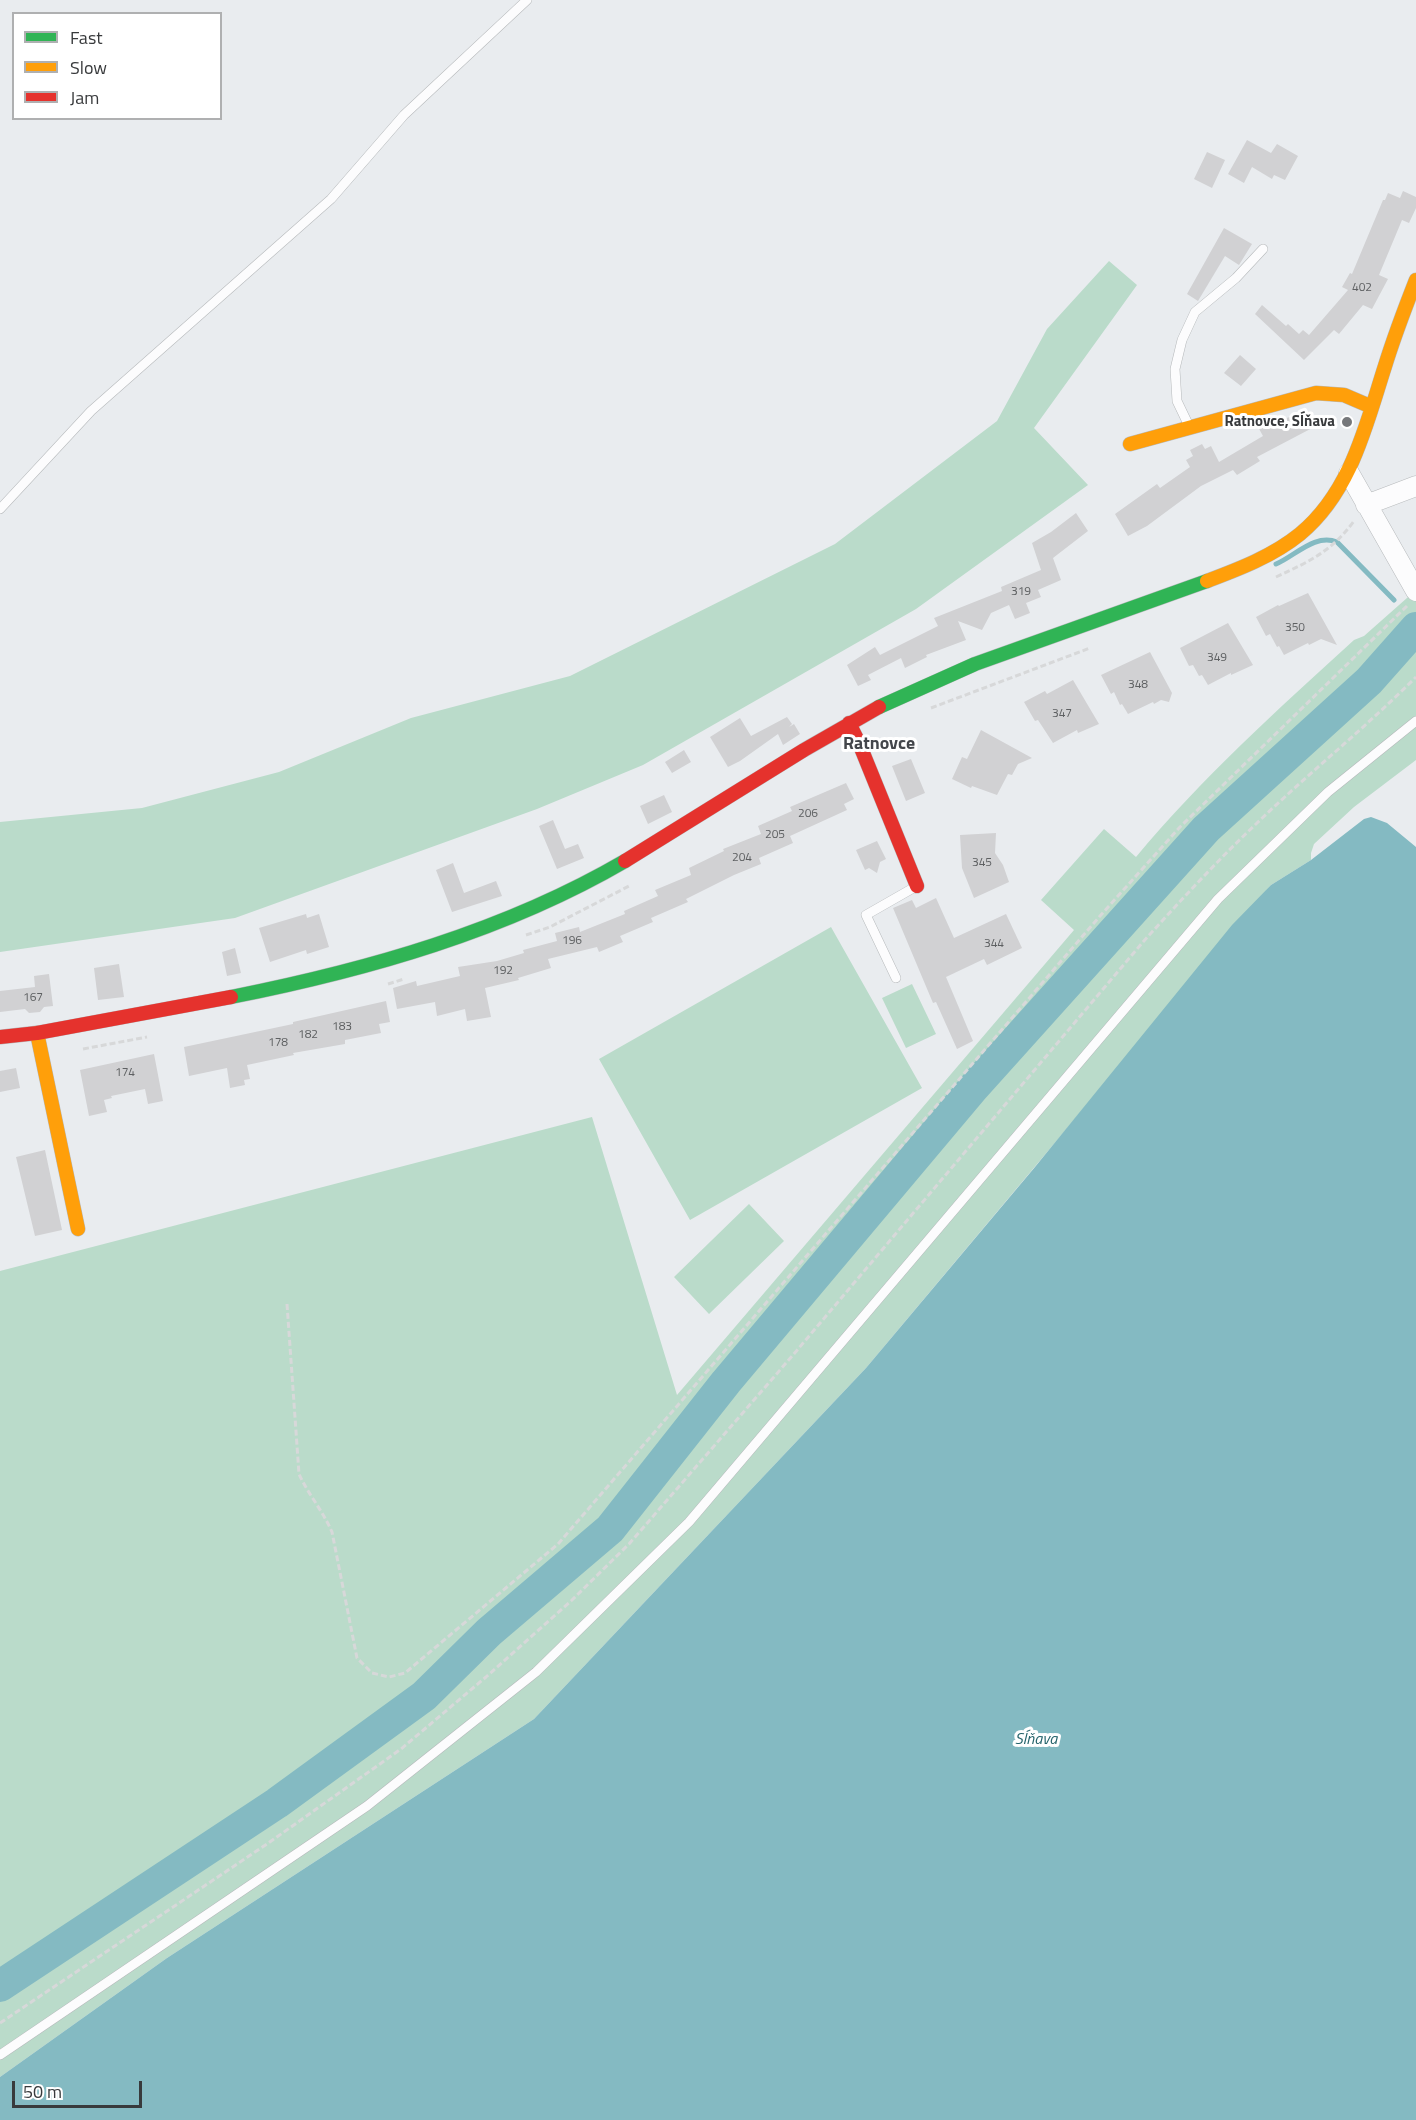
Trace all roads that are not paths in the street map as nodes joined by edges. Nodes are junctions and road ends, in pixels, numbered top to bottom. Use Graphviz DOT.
graph roads {
  1 [pos="527,0"];
  2 [pos="1263,249"];
  3 [pos="1416,280"];
  4 [pos="1372,406"];
  5 [pos="1190,428"];
  6 [pos="1130,444"];
  7 [pos="1349,473"];
  8 [pos="1416,486"];
  9 [pos="1366,505"];
  10 [pos="0,508"];
  11 [pos="1412,598"];
  12 [pos="1416,720"];
  13 [pos="849,723"];
  14 [pos="917,886"];
  15 [pos="896,978"];
  16 [pos="37,1033"];
  17 [pos="0,1037"];
  18 [pos="78,1229"];
  19 [pos="0,2055"];
  1 -- 10 [label="lane"];
  2 -- 5 [label="lane"];
  3 -- 4 [label="main road"];
  4 -- 5 [label="main road"];
  4 -- 7 [label="main road"];
  5 -- 6 [label="main road"];
  7 -- 9 [label="street"];
  7 -- 13 [label="main road"];
  8 -- 9 [label="street"];
  9 -- 11 [label="street"];
  12 -- 19 [label="lane"];
  13 -- 14 [label="main road"];
  13 -- 16 [label="main road"];
  14 -- 15 [label="lane"];
  16 -- 17 [label="main road"];
  16 -- 18 [label="main road"];
}
